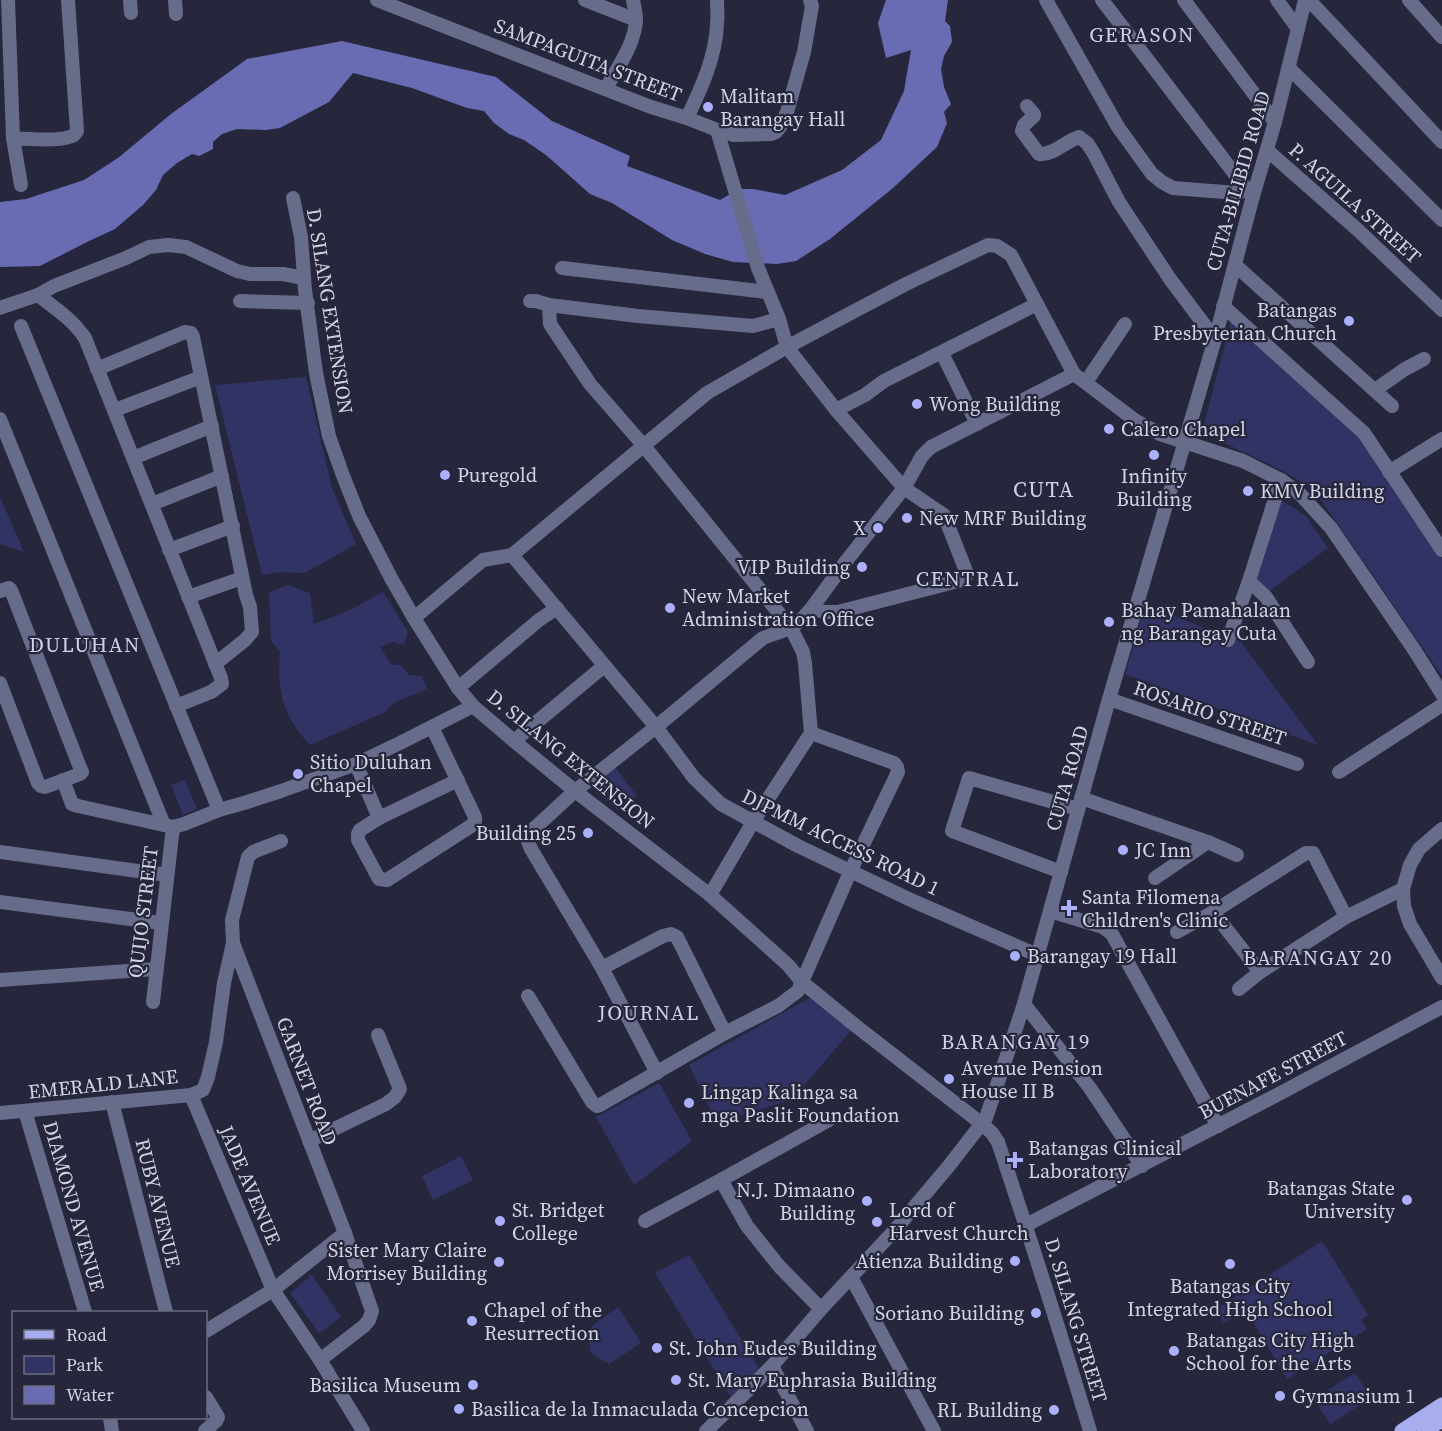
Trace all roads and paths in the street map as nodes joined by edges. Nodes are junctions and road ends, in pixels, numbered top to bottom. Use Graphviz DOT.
graph roads {
  1 [pos="8,0"];
  2 [pos="68,0"];
  3 [pos="175,0"];
  4 [pos="377,0"];
  5 [pos="585,0"];
  6 [pos="633,0"];
  7 [pos="717,0"];
  8 [pos="810,0"];
  9 [pos="1063,0"];
  10 [pos="1102,0"];
  11 [pos="1184,0"];
  12 [pos="1277,0"];
  13 [pos="1305,0"];
  14 [pos="1310,0"];
  15 [pos="1409,0"];
  16 [pos="1049,4"];
  17 [pos="412,6"];
  18 [pos="176,14"];
  19 [pos="636,20"];
  20 [pos="1298,29"];
  21 [pos="1442,37"];
  22 [pos="1289,68"];
  23 [pos="606,88"];
  24 [pos="1027,106"];
  25 [pos="687,118"];
  26 [pos="1275,122"];
  27 [pos="717,130"];
  28 [pos="13,138"];
  29 [pos="1442,142"];
  30 [pos="1268,151"];
  31 [pos="21,185"];
  32 [pos="1250,193"];
  33 [pos="293,198"];
  34 [pos="1442,220"];
  35 [pos="1235,265"];
  36 [pos="561,268"];
  37 [pos="304,278"];
  38 [pos="767,292"];
  39 [pos="38,295"];
  40 [pos="240,301"];
  41 [pos="530,301"];
  42 [pos="308,303"];
  43 [pos="1037,304"];
  44 [pos="549,305"];
  45 [pos="1223,306"];
  46 [pos="0,308"];
  47 [pos="1442,310"];
  48 [pos="779,318"];
  49 [pos="1125,324"];
  50 [pos="21,326"];
  51 [pos="1215,339"];
  52 [pos="787,347"];
  53 [pos="942,353"];
  54 [pos="1424,359"];
  55 [pos="97,369"];
  56 [pos="201,377"];
  57 [pos="1080,378"];
  58 [pos="1375,390"];
  59 [pos="1392,406"];
  60 [pos="115,410"];
  61 [pos="836,410"];
  62 [pos="0,419"];
  63 [pos="977,424"];
  64 [pos="212,426"];
  65 [pos="1442,439"];
  66 [pos="1185,441"];
  67 [pos="644,446"];
  68 [pos="133,458"];
  69 [pos="1389,472"];
  70 [pos="222,476"];
  71 [pos="1281,480"];
  72 [pos="904,488"];
  73 [pos="152,504"];
  74 [pos="233,526"];
  75 [pos="169,550"];
  76 [pos="1442,550"];
  77 [pos="512,555"];
  78 [pos="242,578"];
  79 [pos="1249,581"];
  80 [pos="5,590"];
  81 [pos="189,597"];
  82 [pos="557,608"];
  83 [pos="811,609"];
  84 [pos="414,618"];
  85 [pos="791,628"];
  86 [pos="1228,640"];
  87 [pos="1308,662"];
  88 [pos="215,664"];
  89 [pos="604,666"];
  90 [pos="0,683"];
  91 [pos="458,688"];
  92 [pos="1442,695"];
  93 [pos="1109,699"];
  94 [pos="176,706"];
  95 [pos="473,706"];
  96 [pos="432,727"];
  97 [pos="656,727"];
  98 [pos="811,733"];
  99 [pos="514,741"];
  100 [pos="356,764"];
  101 [pos="1297,765"];
  102 [pos="1339,772"];
  103 [pos="63,780"];
  104 [pos="458,780"];
  105 [pos="575,791"];
  106 [pos="1080,803"];
  107 [pos="219,810"];
  108 [pos="379,818"];
  109 [pos="753,822"];
  110 [pos="168,826"];
  111 [pos="1442,829"];
  112 [pos="281,841"];
  113 [pos="1208,842"];
  114 [pos="0,852"];
  115 [pos="1237,855"];
  116 [pos="851,870"];
  117 [pos="1061,872"];
  118 [pos="166,875"];
  119 [pos="1155,878"];
  120 [pos="1403,889"];
  121 [pos="710,896"];
  122 [pos="0,902"];
  123 [pos="1050,911"];
  124 [pos="1213,912"];
  125 [pos="1346,917"];
  126 [pos="161,923"];
  127 [pos="1177,933"];
  128 [pos="233,943"];
  129 [pos="1037,955"];
  130 [pos="602,968"];
  131 [pos="156,969"];
  132 [pos="1260,972"];
  133 [pos="1442,978"];
  134 [pos="0,980"];
  135 [pos="802,982"];
  136 [pos="1239,989"];
  137 [pos="528,996"];
  138 [pos="153,1002"];
  139 [pos="1024,1004"];
  140 [pos="1442,1008"];
  141 [pos="725,1032"];
  142 [pos="378,1035"];
  143 [pos="657,1073"];
  144 [pos="191,1095"];
  145 [pos="112,1102"];
  146 [pos="25,1111"];
  147 [pos="0,1113"];
  148 [pos="829,1120"];
  149 [pos="982,1124"];
  150 [pos="1218,1126"];
  151 [pos="309,1141"];
  152 [pos="1142,1166"];
  153 [pos="721,1180"];
  154 [pos="645,1221"];
  155 [pos="1026,1225"];
  156 [pos="345,1233"];
  157 [pos="851,1277"];
  158 [pos="273,1290"];
  159 [pos="821,1309"];
  160 [pos="85,1311"];
  161 [pos="166,1311"];
  162 [pos="207,1330"];
  163 [pos="320,1360"];
  164 [pos="772,1366"];
  165 [pos="209,1402"];
  166 [pos="1442,1405"];
  167 [pos="1442,1420"];
  168 [pos="205,1431"];
  169 [pos="363,1431"];
  170 [pos="706,1431"];
  171 [pos="807,1431"];
  172 [pos="934,1431"];
  173 [pos="1090,1431"];
  174 [pos="1402,1431"];
  175 [pos="1424,1431"];
  1 -- 28 [label="street"];
  2 -- 28 [label="street"];
  3 -- 18 [label="street"];
  4 -- 17 [label="street, SAMPAGUITA STREET"];
  5 -- 19 [label="street"];
  6 -- 19 [label="street"];
  7 -- 25 [label="street"];
  8 -- 27 [label="street, SAMPAGUITA STREET"];
  9 -- 16 [label="street"];
  10 -- 32 [label="street"];
  11 -- 26 [label="street"];
  12 -- 20 [label="street"];
  13 -- 20 [label="street, CUTA-BILIBID ROAD"];
  14 -- 29 [label="street"];
  15 -- 21 [label="street"];
  16 -- 32 [label="street"];
  17 -- 23 [label="street, SAMPAGUITA STREET"];
  19 -- 23 [label="street"];
  20 -- 22 [label="street, CUTA-BILIBID ROAD"];
  22 -- 26 [label="street, CUTA-BILIBID ROAD"];
  22 -- 34 [label="street"];
  23 -- 25 [label="street, SAMPAGUITA STREET"];
  24 -- 51 [label="street"];
  25 -- 27 [label="street, SAMPAGUITA STREET"];
  26 -- 30 [label="street, CUTA-BILIBID ROAD"];
  27 -- 38 [label="street"];
  28 -- 31 [label="street"];
  30 -- 32 [label="street, CUTA-BILIBID ROAD"];
  30 -- 47 [label="street, P. AGUILA STREET"];
  32 -- 35 [label="street, CUTA-BILIBID ROAD"];
  33 -- 37 [label="street, D. SILANG EXTENSION"];
  35 -- 45 [label="street, CUTA-BILIBID ROAD"];
  35 -- 58 [label="street"];
  36 -- 38 [label="street"];
  37 -- 39 [label="street"];
  37 -- 42 [label="street, D. SILANG EXTENSION"];
  38 -- 48 [label="street"];
  39 -- 46 [label="street"];
  39 -- 55 [label="street"];
  40 -- 42 [label="street"];
  41 -- 44 [label="street"];
  42 -- 84 [label="street, D. SILANG EXTENSION"];
  43 -- 52 [label="street"];
  43 -- 53 [label="street"];
  43 -- 57 [label="street"];
  44 -- 48 [label="street"];
  44 -- 67 [label="street"];
  45 -- 51 [label="street, CUTA-BILIBID ROAD"];
  45 -- 69 [label="street"];
  48 -- 52 [label="street"];
  49 -- 57 [label="street"];
  50 -- 94 [label="street"];
  51 -- 66 [label="street, CUTA-BILIBID ROAD"];
  52 -- 61 [label="street"];
  52 -- 67 [label="street"];
  53 -- 61 [label="street"];
  53 -- 63 [label="street"];
  54 -- 58 [label="street"];
  55 -- 56 [label="street"];
  55 -- 60 [label="street"];
  56 -- 60 [label="street"];
  56 -- 64 [label="street"];
  57 -- 63 [label="street"];
  57 -- 66 [label="street"];
  58 -- 59 [label="street"];
  60 -- 68 [label="street"];
  61 -- 72 [label="street"];
  62 -- 110 [label="street"];
  63 -- 72 [label="street"];
  64 -- 68 [label="street"];
  64 -- 70 [label="street"];
  65 -- 69 [label="street"];
  66 -- 71 [label="street"];
  66 -- 93 [label="street, CUTA ROAD"];
  67 -- 77 [label="street"];
  67 -- 85 [label="street"];
  68 -- 73 [label="street"];
  69 -- 76 [label="street"];
  70 -- 73 [label="street"];
  70 -- 74 [label="street"];
  71 -- 79 [label="street"];
  71 -- 92 [label="street"];
  72 -- 83 [label="street"];
  72 -- 83 [label="street"];
  73 -- 75 [label="street"];
  74 -- 75 [label="street"];
  74 -- 78 [label="street"];
  75 -- 81 [label="street"];
  77 -- 82 [label="street, DJPMM ACCESS ROAD 1"];
  77 -- 84 [label="street"];
  78 -- 81 [label="street"];
  78 -- 88 [label="street"];
  79 -- 86 [label="street"];
  79 -- 87 [label="street"];
  80 -- 103 [label="street"];
  81 -- 88 [label="street"];
  82 -- 89 [label="street, DJPMM ACCESS ROAD 1"];
  82 -- 91 [label="street"];
  83 -- 85 [label="street"];
  84 -- 91 [label="street, D. SILANG EXTENSION"];
  85 -- 97 [label="street"];
  85 -- 98 [label="street"];
  88 -- 94 [label="street"];
  89 -- 97 [label="street, DJPMM ACCESS ROAD 1"];
  89 -- 99 [label="street"];
  90 -- 103 [label="street"];
  91 -- 95 [label="street, D. SILANG EXTENSION"];
  92 -- 102 [label="street"];
  93 -- 101 [label="street, ROSARIO STREET"];
  93 -- 106 [label="street, CUTA ROAD"];
  94 -- 107 [label="street"];
  95 -- 96 [label="street"];
  95 -- 99 [label="street, D. SILANG EXTENSION"];
  96 -- 100 [label="street"];
  96 -- 104 [label="street"];
  97 -- 105 [label="street"];
  97 -- 109 [label="street, DJPMM ACCESS ROAD 1"];
  98 -- 109 [label="street"];
  98 -- 116 [label="street"];
  99 -- 105 [label="street, D. SILANG EXTENSION"];
  100 -- 107 [label="street"];
  100 -- 108 [label="street"];
  103 -- 110 [label="street"];
  104 -- 108 [label="street"];
  104 -- 108 [label="street"];
  105 -- 121 [label="street, D. SILANG EXTENSION"];
  105 -- 130 [label="street"];
  106 -- 113 [label="street"];
  106 -- 117 [label="street, CUTA ROAD"];
  106 -- 117 [label="street"];
  107 -- 110 [label="street"];
  109 -- 116 [label="street, DJPMM ACCESS ROAD 1"];
  109 -- 121 [label="street"];
  110 -- 118 [label="street, QUIJO STREET"];
  111 -- 120 [label="street"];
  112 -- 128 [label="street"];
  113 -- 115 [label="street"];
  113 -- 119 [label="street"];
  114 -- 118 [label="street"];
  116 -- 129 [label="street, DJPMM ACCESS ROAD 1"];
  116 -- 135 [label="street"];
  117 -- 123 [label="street, CUTA ROAD"];
  118 -- 126 [label="street, QUIJO STREET"];
  120 -- 125 [label="street"];
  120 -- 133 [label="street"];
  121 -- 135 [label="street, D. SILANG EXTENSION"];
  122 -- 126 [label="street"];
  123 -- 129 [label="street, CUTA ROAD"];
  123 -- 150 [label="street"];
  124 -- 125 [label="street"];
  124 -- 127 [label="street"];
  124 -- 132 [label="street"];
  125 -- 132 [label="street"];
  126 -- 131 [label="street, QUIJO STREET"];
  128 -- 144 [label="street, EMERALD LANE"];
  128 -- 151 [label="street, GARNET ROAD"];
  129 -- 139 [label="street, CUTA ROAD"];
  130 -- 141 [label="street"];
  130 -- 143 [label="street"];
  131 -- 134 [label="street"];
  131 -- 138 [label="street, QUIJO STREET"];
  132 -- 136 [label="street"];
  135 -- 141 [label="street"];
  135 -- 149 [label="street, D. SILANG EXTENSION"];
  137 -- 143 [label="street"];
  139 -- 149 [label="street, CUTA ROAD"];
  139 -- 152 [label="street"];
  140 -- 150 [label="street, BUENAFE STREET"];
  141 -- 143 [label="street"];
  142 -- 151 [label="street"];
  144 -- 145 [label="street, EMERALD LANE"];
  144 -- 158 [label="street, JADE AVENUE"];
  145 -- 146 [label="street, EMERALD LANE"];
  145 -- 161 [label="street, RUBY AVENUE"];
  146 -- 147 [label="street, EMERALD LANE"];
  146 -- 160 [label="street, DIAMOND AVENUE"];
  148 -- 153 [label="street"];
  149 -- 155 [label="street, D. SILANG STREET"];
  149 -- 157 [label="street, CUTA ROAD"];
  150 -- 152 [label="street, BUENAFE STREET"];
  151 -- 156 [label="street, GARNET ROAD"];
  152 -- 155 [label="street, BUENAFE STREET"];
  153 -- 154 [label="street"];
  153 -- 159 [label="street"];
  155 -- 173 [label="street, D. SILANG STREET"];
  156 -- 158 [label="street"];
  156 -- 163 [label="street, GARNET ROAD"];
  157 -- 159 [label="street, CUTA ROAD"];
  157 -- 172 [label="street"];
  158 -- 162 [label="street"];
  158 -- 163 [label="street, JADE AVENUE"];
  159 -- 164 [label="street, CUTA ROAD"];
  163 -- 169 [label="street, JADE AVENUE"];
  164 -- 170 [label="street, CUTA ROAD"];
  164 -- 171 [label="street"];
  165 -- 168 [label="street"];
  166 -- 174 [label="main road"];
  167 -- 175 [label="main road"];
}
